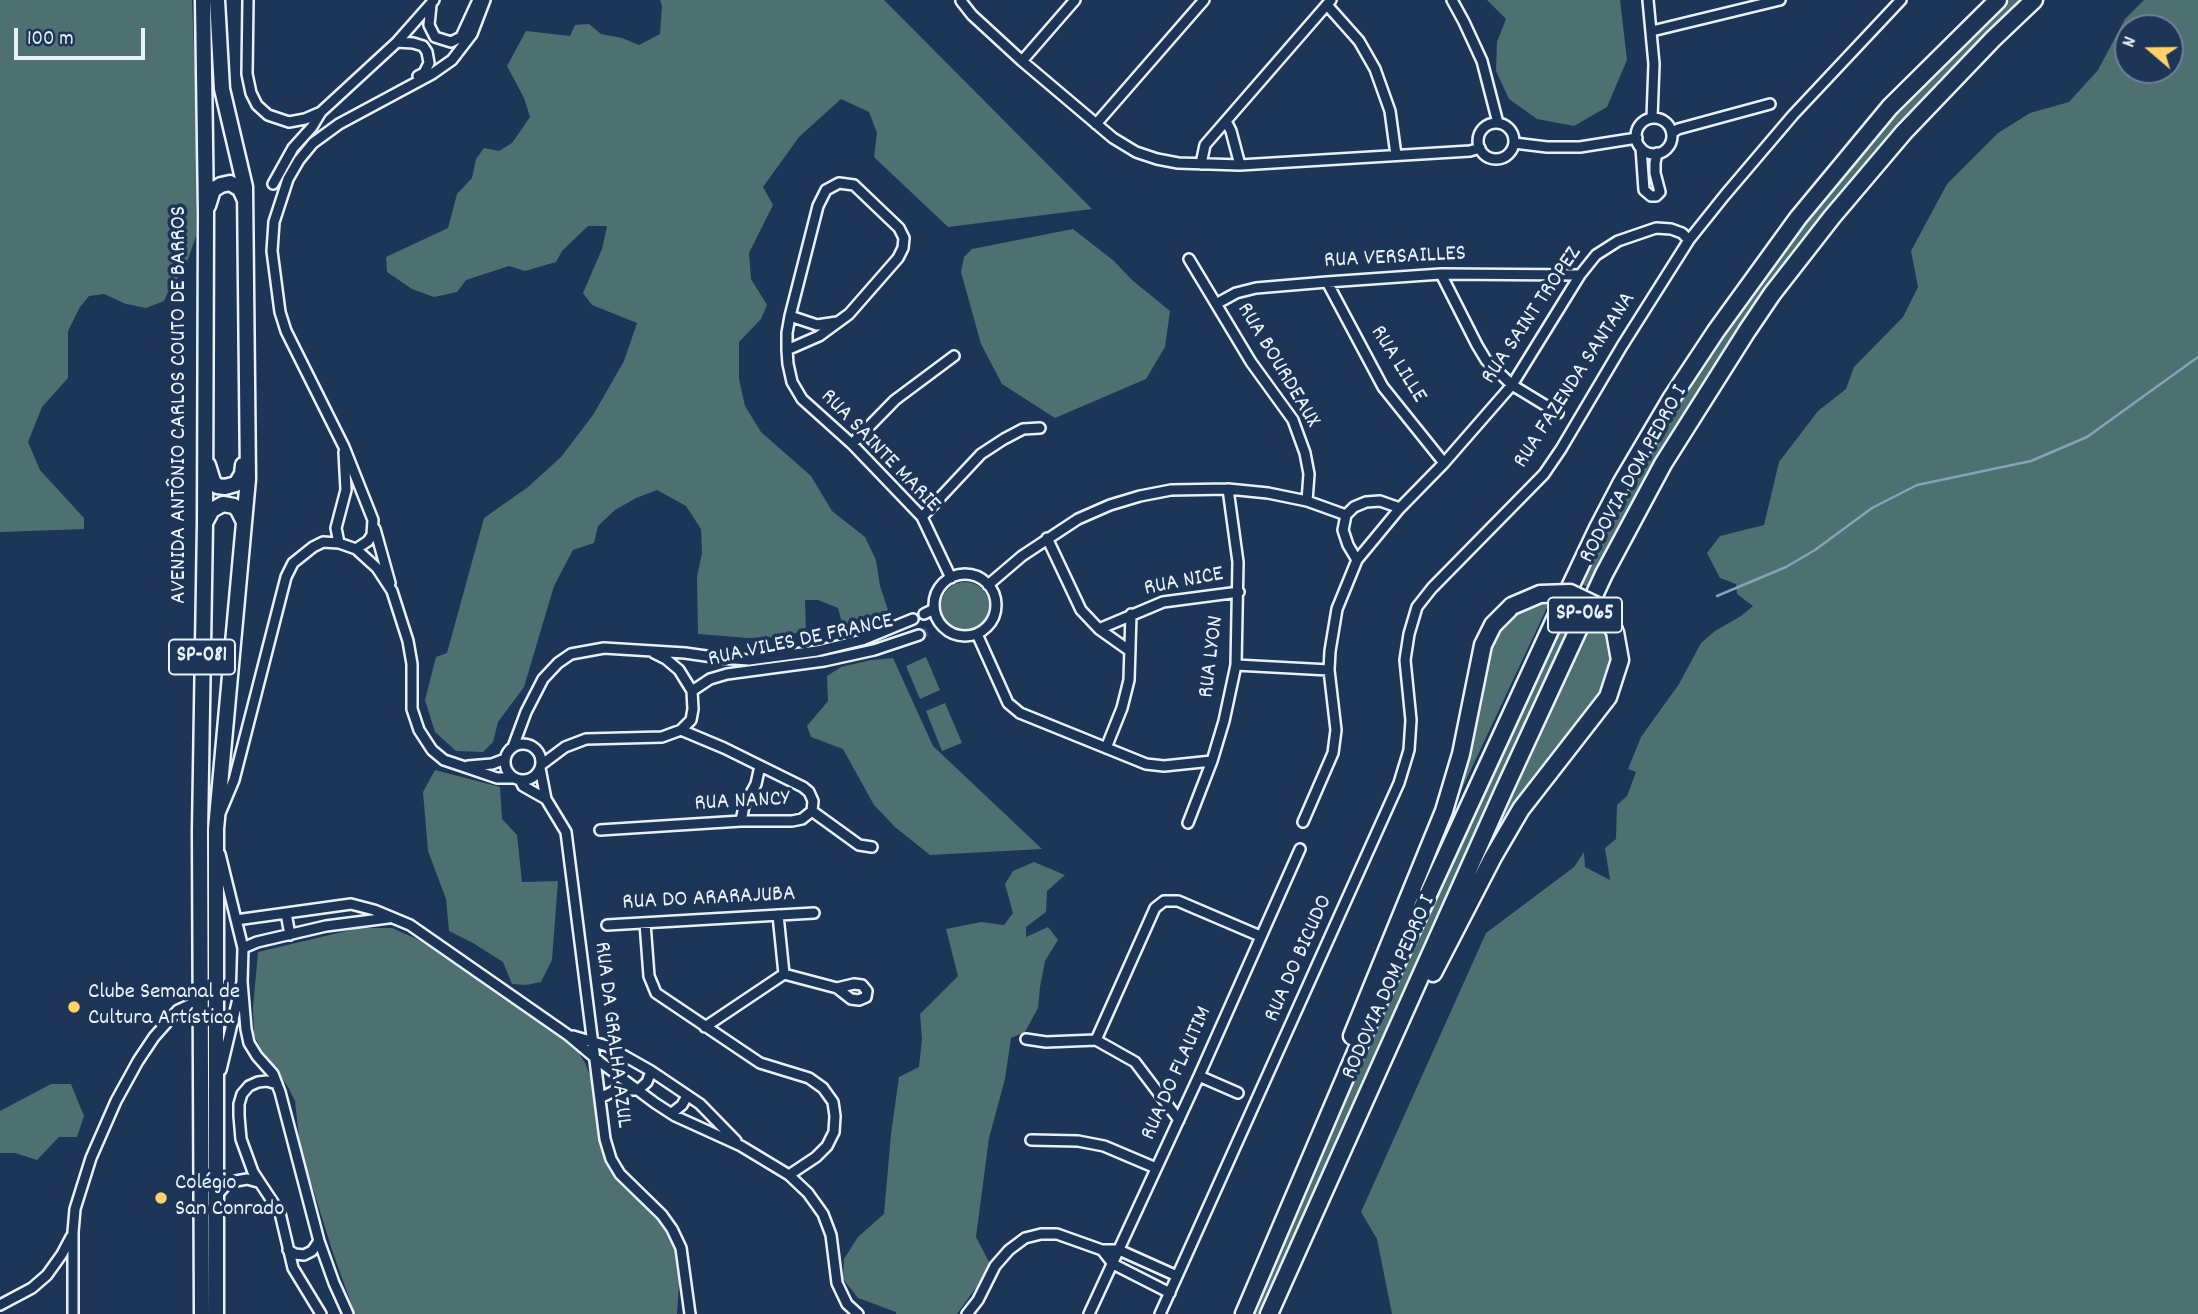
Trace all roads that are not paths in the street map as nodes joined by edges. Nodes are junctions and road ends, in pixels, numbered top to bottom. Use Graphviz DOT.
graph roads {
  1 [pos="203,0"];
  2 [pos="218,0"];
  3 [pos="248,0"];
  4 [pos="478,0"];
  5 [pos="485,0"];
  6 [pos="951,0"];
  7 [pos="961,0"];
  8 [pos="1075,0"];
  9 [pos="1205,0"];
  10 [pos="1452,0"];
  11 [pos="1648,0"];
  12 [pos="1780,0"];
  13 [pos="1900,0"];
  14 [pos="1998,0"];
  15 [pos="2034,0"];
  16 [pos="433,2"];
  17 [pos="1329,2"];
  18 [pos="1652,32"];
  19 [pos="397,42"];
  20 [pos="1022,61"];
  21 [pos="376,104"];
  22 [pos="1770,104"];
  23 [pos="321,112"];
  24 [pos="1652,118"];
  25 [pos="1226,121"];
  26 [pos="1498,123"];
  27 [pos="1096,124"];
  28 [pos="1672,133"];
  29 [pos="1514,143"];
  30 [pos="1639,143"];
  31 [pos="1480,148"];
  32 [pos="1657,153"];
  33 [pos="1396,155"];
  34 [pos="1201,164"];
  35 [pos="1240,165"];
  36 [pos="272,184"];
  37 [pos="245,202"];
  38 [pos="206,214"];
  39 [pos="1689,240"];
  40 [pos="1189,259"];
  41 [pos="1441,274"];
  42 [pos="1580,275"];
  43 [pos="1326,282"];
  44 [pos="1216,304"];
  45 [pos="790,316"];
  46 [pos="839,322"];
  47 [pos="787,350"];
  48 [pos="954,356"];
  49 [pos="1513,386"];
  50 [pos="1558,413"];
  51 [pos="1040,428"];
  52 [pos="852,444"];
  53 [pos="247,446"];
  54 [pos="344,447"];
  55 [pos="205,450"];
  56 [pos="1444,463"];
  57 [pos="1228,489"];
  58 [pos="1307,501"];
  59 [pos="1400,508"];
  60 [pos="1346,515"];
  61 [pos="922,517"];
  62 [pos="373,520"];
  63 [pos="244,522"];
  64 [pos="205,523"];
  65 [pos="1047,538"];
  66 [pos="339,543"];
  67 [pos="356,549"];
  68 [pos="1357,560"];
  69 [pos="951,578"];
  70 [pos="988,585"];
  71 [pos="393,592"];
  72 [pos="1239,592"];
  73 [pos="1418,607"];
  74 [pos="934,609"];
  75 [pos="924,614"];
  76 [pos="1131,614"];
  77 [pos="913,619"];
  78 [pos="942,626"];
  79 [pos="1099,629"];
  80 [pos="931,631"];
  81 [pos="977,634"];
  82 [pos="919,635"];
  83 [pos="651,651"];
  84 [pos="1130,651"];
  85 [pos="1236,665"];
  86 [pos="1329,670"];
  87 [pos="692,691"];
  88 [pos="681,730"];
  89 [pos="513,747"];
  90 [pos="1106,748"];
  91 [pos="505,760"];
  92 [pos="1212,761"];
  93 [pos="462,766"];
  94 [pos="540,766"];
  95 [pos="760,766"];
  96 [pos="518,779"];
  97 [pos="545,799"];
  98 [pos="812,811"];
  99 [pos="741,821"];
  100 [pos="1303,822"];
  101 [pos="1188,823"];
  102 [pos="216,829"];
  103 [pos="600,830"];
  104 [pos="872,847"];
  105 [pos="1300,849"];
  106 [pos="286,913"];
  107 [pos="814,913"];
  108 [pos="778,915"];
  109 [pos="390,917"];
  110 [pos="236,920"];
  111 [pos="645,923"];
  112 [pos="607,925"];
  113 [pos="290,935"];
  114 [pos="1260,936"];
  115 [pos="243,948"];
  116 [pos="783,974"];
  117 [pos="242,982"];
  118 [pos="836,988"];
  119 [pos="200,1000"];
  120 [pos="705,1027"];
  121 [pos="568,1035"];
  122 [pos="1026,1039"];
  123 [pos="1096,1040"];
  124 [pos="592,1042"];
  125 [pos="593,1056"];
  126 [pos="651,1071"];
  127 [pos="1199,1076"];
  128 [pos="276,1084"];
  129 [pos="638,1090"];
  130 [pos="1238,1093"];
  131 [pos="216,1095"];
  132 [pos="687,1096"];
  133 [pos="600,1098"];
  134 [pos="672,1113"];
  135 [pos="1178,1120"];
  136 [pos="1356,1122"];
  137 [pos="1031,1140"];
  138 [pos="741,1146"];
  139 [pos="1156,1168"];
  140 [pos="789,1175"];
  141 [pos="258,1182"];
  142 [pos="1299,1186"];
  143 [pos="216,1196"];
  144 [pos="73,1232"];
  145 [pos="320,1241"];
  146 [pos="288,1250"];
  147 [pos="1102,1250"];
  148 [pos="1119,1250"];
  149 [pos="1113,1264"];
  150 [pos="1177,1276"];
  151 [pos="1170,1293"];
  152 [pos="0,1305"];
  153 [pos="73,1314"];
  154 [pos="202,1314"];
  155 [pos="216,1314"];
  156 [pos="321,1314"];
  157 [pos="348,1314"];
  158 [pos="690,1314"];
  159 [pos="858,1314"];
  160 [pos="967,1314"];
  161 [pos="1089,1314"];
  162 [pos="1160,1314"];
  163 [pos="1244,1314"];
  164 [pos="1269,1314"];
  1 -- 38 [label="main road, AVENIDA ANTÔNIO CARLOS COUTO DE BARROS / SP-081"];
  2 -- 37 [label="main road, SP-081"];
  3 -- 23 [label="street"];
  4 -- 16 [label="street"];
  5 -- 21 [label="street"];
  6 -- 7 [label="street"];
  7 -- 20 [label="street"];
  8 -- 20 [label="street"];
  9 -- 27 [label="street"];
  10 -- 26 [label="street"];
  11 -- 18 [label="street"];
  12 -- 18 [label="street"];
  13 -- 39 [label="street, RUA FAZENDA SANTANA"];
  14 -- 142 [label="highway, RODOVIA DOM PEDRO I / SP-065"];
  15 -- 136 [label="highway, RODOVIA DOM PEDRO I / SP-065"];
  16 -- 19 [label="street"];
  17 -- 25 [label="street"];
  17 -- 33 [label="street"];
  18 -- 24 [label="street"];
  19 -- 21 [label="street"];
  19 -- 23 [label="street"];
  20 -- 27 [label="street"];
  21 -- 54 [label="street"];
  22 -- 28 [label="street"];
  23 -- 36 [label="street"];
  24 -- 28 [label="street"];
  24 -- 30 [label="street"];
  25 -- 34 [label="street"];
  25 -- 35 [label="street"];
  26 -- 29 [label="street"];
  26 -- 31 [label="street"];
  27 -- 34 [label="street"];
  28 -- 32 [label="street"];
  29 -- 30 [label="street"];
  29 -- 31 [label="street"];
  30 -- 32 [label="street"];
  30 -- 32 [label="street"];
  31 -- 33 [label="street"];
  33 -- 35 [label="street"];
  34 -- 35 [label="street"];
  37 -- 38 [label="main road"];
  37 -- 53 [label="main road, SP-081"];
  38 -- 55 [label="main road, AVENIDA ANTÔNIO CARLOS COUTO DE BARROS / SP-081"];
  39 -- 42 [label="street, RUA SAINT TROPEZ"];
  39 -- 73 [label="street, RUA FAZENDA SANTANA"];
  40 -- 44 [label="street, RUA BOURDEAUX"];
  41 -- 42 [label="street, RUA VERSAILLES"];
  41 -- 43 [label="street, RUA VERSAILLES"];
  41 -- 49 [label="street"];
  42 -- 49 [label="street, RUA SAINT TROPEZ"];
  43 -- 44 [label="street, RUA VERSAILLES"];
  43 -- 56 [label="street, RUA LILLE"];
  44 -- 58 [label="street, RUA BOURDEAUX"];
  45 -- 46 [label="street"];
  45 -- 46 [label="street, RUA SAINTE MARIE"];
  45 -- 47 [label="street, RUA SAINTE MARIE"];
  46 -- 47 [label="street, RUA SAINTE MARIE"];
  47 -- 52 [label="street, RUA SAINTE MARIE"];
  48 -- 52 [label="street"];
  49 -- 50 [label="street"];
  49 -- 56 [label="street, RUA SAINT TROPEZ"];
  51 -- 61 [label="street"];
  52 -- 61 [label="street, RUA SAINTE MARIE"];
  53 -- 55 [label="main road"];
  53 -- 63 [label="main road, SP-081"];
  54 -- 62 [label="street"];
  54 -- 66 [label="street"];
  55 -- 64 [label="main road, AVENIDA ANTÔNIO CARLOS COUTO DE BARROS / SP-081"];
  56 -- 59 [label="street, RUA SAINT TROPEZ"];
  57 -- 58 [label="street"];
  57 -- 65 [label="street"];
  57 -- 72 [label="street, RUA LYON"];
  58 -- 60 [label="street"];
  59 -- 60 [label="street"];
  59 -- 68 [label="street, RUA SAINT TROPEZ"];
  60 -- 68 [label="street"];
  61 -- 69 [label="street, RUA SAINTE MARIE"];
  62 -- 67 [label="street"];
  62 -- 71 [label="street"];
  63 -- 64 [label="main road"];
  63 -- 102 [label="main road, SP-081"];
  64 -- 119 [label="main road, AVENIDA ANTÔNIO CARLOS COUTO DE BARROS / SP-081"];
  65 -- 70 [label="street"];
  65 -- 79 [label="street"];
  66 -- 67 [label="street"];
  66 -- 102 [label="street"];
  67 -- 71 [label="street"];
  68 -- 86 [label="street, RUA SAINT TROPEZ"];
  69 -- 70 [label="street"];
  69 -- 74 [label="street"];
  70 -- 81 [label="street"];
  71 -- 93 [label="street"];
  72 -- 76 [label="street, RUA NICE"];
  72 -- 85 [label="street, RUA LYON"];
  73 -- 150 [label="street, RUA DO BICUDO"];
  74 -- 75 [label="street, RUA VILES DE FRANCE"];
  74 -- 78 [label="street"];
  76 -- 79 [label="street, RUA NICE"];
  76 -- 84 [label="street"];
  77 -- 83 [label="street, RUA VILES DE FRANCE"];
  78 -- 80 [label="street"];
  78 -- 81 [label="street"];
  79 -- 84 [label="street"];
  81 -- 90 [label="street"];
  82 -- 87 [label="street, RUA VILES DE FRANCE"];
  83 -- 87 [label="street"];
  83 -- 89 [label="street, RUA VILES DE FRANCE"];
  84 -- 90 [label="street"];
  85 -- 86 [label="street"];
  85 -- 92 [label="street, RUA LYON"];
  86 -- 100 [label="street, RUA SAINT TROPEZ"];
  87 -- 88 [label="street"];
  88 -- 94 [label="street"];
  88 -- 95 [label="street"];
  89 -- 91 [label="street"];
  89 -- 94 [label="street"];
  90 -- 92 [label="street"];
  91 -- 93 [label="street"];
  91 -- 96 [label="street"];
  92 -- 101 [label="street, RUA LYON"];
  93 -- 96 [label="street"];
  94 -- 96 [label="street"];
  94 -- 97 [label="street, RUA DA GRALHA AZUL"];
  95 -- 98 [label="street"];
  95 -- 99 [label="street"];
  96 -- 97 [label="street, RUA DA GRALHA AZUL"];
  97 -- 124 [label="street, RUA DA GRALHA AZUL"];
  98 -- 99 [label="street, RUA NANCY"];
  98 -- 104 [label="street, RUA NANCY"];
  99 -- 103 [label="street, RUA NANCY"];
  102 -- 110 [label="street"];
  102 -- 131 [label="main road, SP-081"];
  105 -- 114 [label="street, RUA DO FLAUTIM"];
  106 -- 109 [label="street"];
  106 -- 110 [label="street"];
  106 -- 113 [label="street"];
  107 -- 108 [label="street, RUA DO ARARAJUBA"];
  108 -- 111 [label="street, RUA DO ARARAJUBA"];
  108 -- 116 [label="street"];
  109 -- 113 [label="street"];
  109 -- 121 [label="street"];
  110 -- 115 [label="street"];
  111 -- 112 [label="street, RUA DO ARARAJUBA"];
  111 -- 120 [label="street"];
  113 -- 115 [label="street"];
  114 -- 123 [label="street"];
  114 -- 127 [label="street, RUA DO FLAUTIM"];
  115 -- 117 [label="street"];
  116 -- 118 [label="street"];
  116 -- 120 [label="street"];
  117 -- 128 [label="street"];
  117 -- 131 [label="street"];
  119 -- 144 [label="street"];
  119 -- 154 [label="main road, AVENIDA ANTÔNIO CARLOS COUTO DE BARROS / SP-081"];
  120 -- 140 [label="street"];
  121 -- 124 [label="street"];
  121 -- 125 [label="street"];
  122 -- 123 [label="street"];
  123 -- 135 [label="street"];
  124 -- 125 [label="street, RUA DA GRALHA AZUL"];
  124 -- 126 [label="street"];
  125 -- 129 [label="street"];
  125 -- 133 [label="street, RUA DA GRALHA AZUL"];
  126 -- 129 [label="street"];
  126 -- 132 [label="street"];
  127 -- 130 [label="street"];
  127 -- 135 [label="street, RUA DO FLAUTIM"];
  128 -- 141 [label="street"];
  128 -- 145 [label="street"];
  129 -- 133 [label="street"];
  129 -- 134 [label="street"];
  131 -- 143 [label="main road, SP-081"];
  132 -- 134 [label="street"];
  132 -- 138 [label="street"];
  133 -- 158 [label="street, RUA DA GRALHA AZUL"];
  134 -- 138 [label="street"];
  135 -- 139 [label="street, RUA DO FLAUTIM"];
  136 -- 142 [label="highway, bridge"];
  136 -- 164 [label="highway, RODOVIA DOM PEDRO I / SP-065"];
  137 -- 139 [label="street"];
  138 -- 140 [label="street"];
  139 -- 148 [label="street, RUA DO FLAUTIM"];
  140 -- 159 [label="street"];
  141 -- 143 [label="street"];
  141 -- 146 [label="street"];
  142 -- 163 [label="highway, RODOVIA DOM PEDRO I / SP-065"];
  143 -- 155 [label="main road, SP-081"];
  144 -- 152 [label="street"];
  144 -- 153 [label="street"];
  145 -- 146 [label="street"];
  145 -- 157 [label="street"];
  146 -- 156 [label="street"];
  147 -- 148 [label="street"];
  147 -- 149 [label="street"];
  147 -- 160 [label="street"];
  148 -- 149 [label="street, RUA DO FLAUTIM"];
  148 -- 150 [label="street"];
  149 -- 151 [label="street"];
  149 -- 161 [label="street, RUA DO FLAUTIM"];
  150 -- 151 [label="street, RUA DO BICUDO"];
  151 -- 162 [label="street, RUA DO BICUDO"];
}
